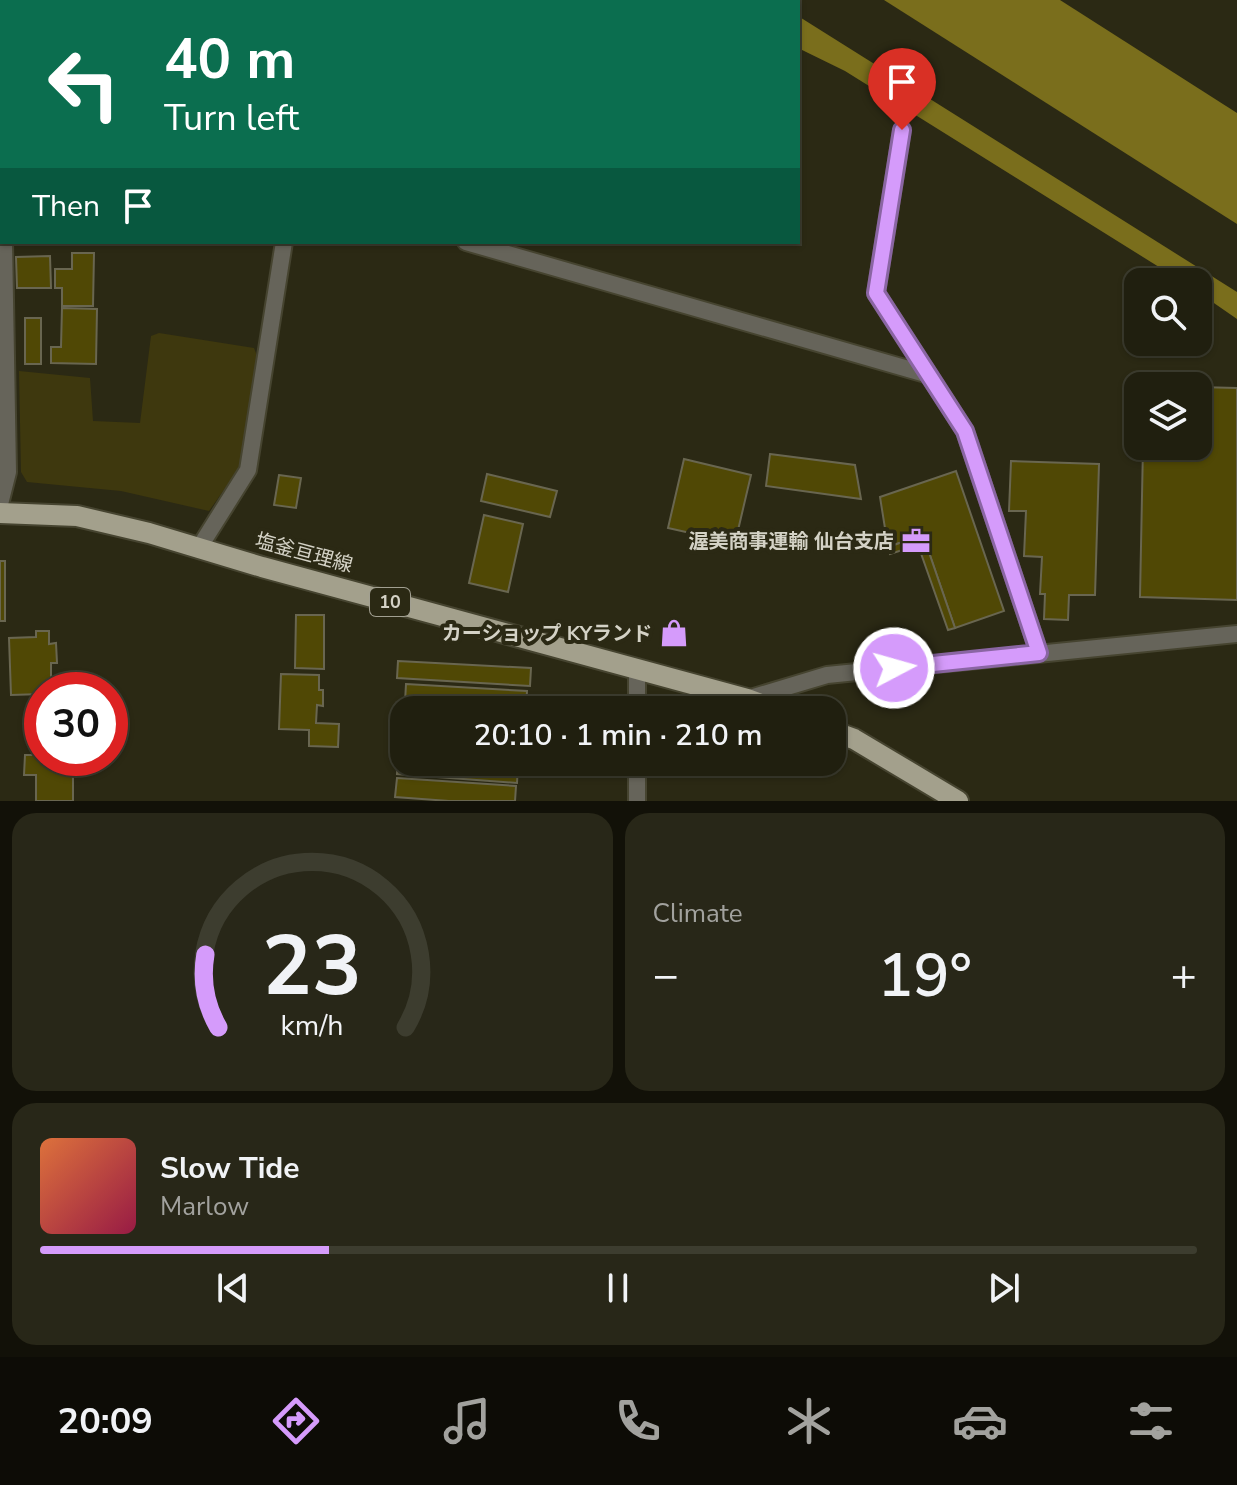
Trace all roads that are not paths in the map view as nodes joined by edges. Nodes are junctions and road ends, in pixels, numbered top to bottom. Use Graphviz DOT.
graph roads {
  1 [pos="902,130"];
  2 [pos="4,244"];
  3 [pos="284,244"];
  4 [pos="473,244"];
  5 [pos="929,375"];
  6 [pos="0,504"];
  7 [pos="0,513"];
  8 [pos="199,548"];
  9 [pos="1237,634"];
  10 [pos="1039,653"];
  11 [pos="637,669"];
  12 [pos="637,696"];
  13 [pos="736,696"];
  14 [pos="757,696"];
  15 [pos="846,736"];
  16 [pos="637,776"];
  17 [pos="637,801"];
  18 [pos="958,801"];
  1 -- 5 [label="street"];
  2 -- 6 [label="street"];
  3 -- 8 [label="street"];
  4 -- 5 [label="street"];
  5 -- 10 [label="street"];
  7 -- 8 [label="main road, 塩釜亘理線 / 10"];
  8 -- 11 [label="main road, 塩釜亘理線 / 10"];
  9 -- 10 [label="street"];
  10 -- 14 [label="street"];
  11 -- 12 [label="street"];
  11 -- 13 [label="main road, 塩釜亘理線 / 10"];
  15 -- 18 [label="main road"];
  16 -- 17 [label="street"];
}
